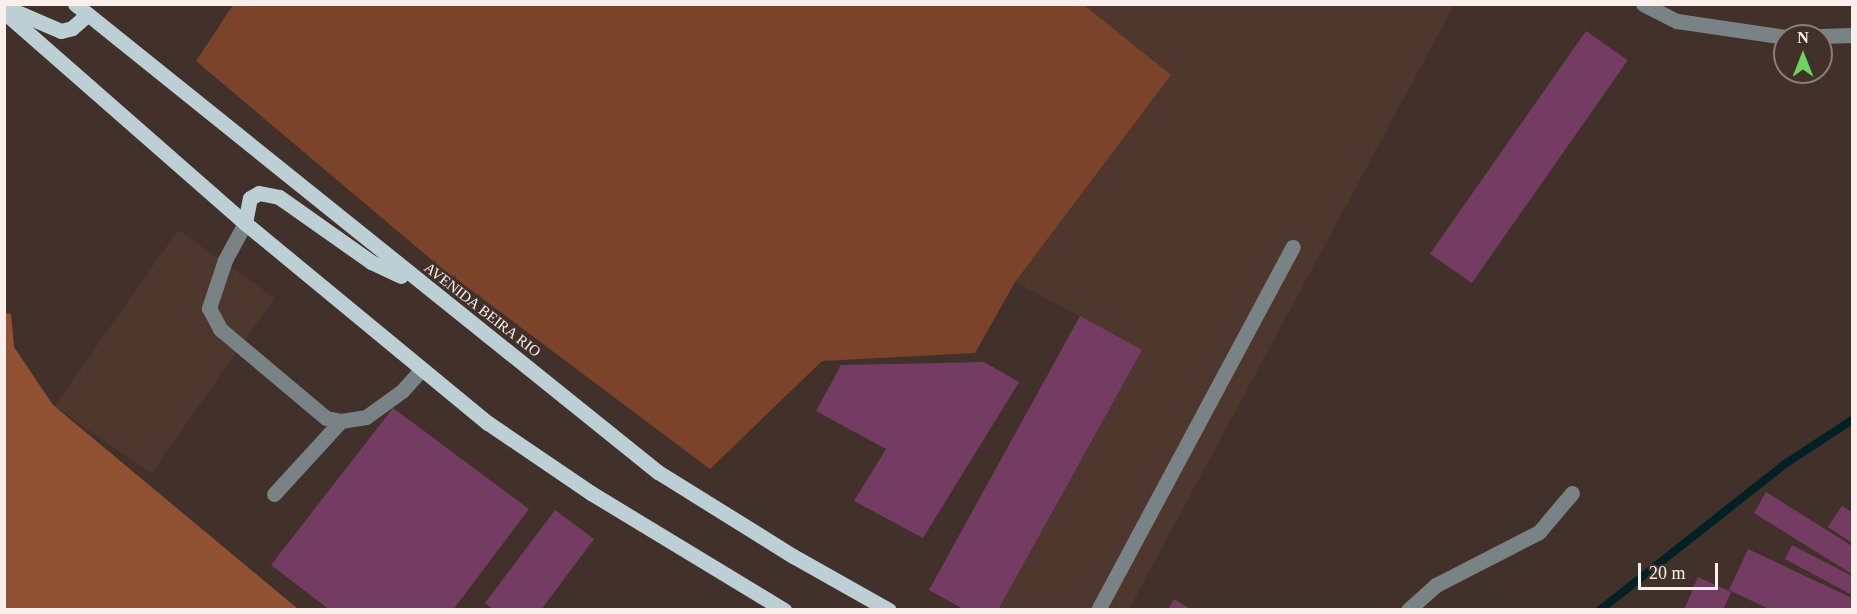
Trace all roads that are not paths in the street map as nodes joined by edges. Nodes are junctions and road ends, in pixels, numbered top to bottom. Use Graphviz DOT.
graph roads {
  1 [pos="75,4"];
  2 [pos="1643,4"];
  3 [pos="4,5"];
  4 [pos="4,12"];
  5 [pos="87,15"];
  6 [pos="1773,35"];
  7 [pos="1852,35"];
  8 [pos="1833,36"];
  9 [pos="245,223"];
  10 [pos="1293,247"];
  11 [pos="423,286"];
  12 [pos="422,369"];
  13 [pos="341,421"];
  14 [pos="1572,493"];
  15 [pos="274,494"];
  16 [pos="784,609"];
  17 [pos="890,609"];
  18 [pos="1098,609"];
  19 [pos="1408,609"];
  1 -- 5 [label="main road, AVENIDA BEIRA RIO"];
  2 -- 6 [label="lane"];
  3 -- 5 [label="main road"];
  4 -- 9 [label="main road"];
  5 -- 11 [label="main road, AVENIDA BEIRA RIO"];
  7 -- 8 [label="lane"];
  9 -- 11 [label="main road"];
  9 -- 12 [label="main road"];
  9 -- 13 [label="lane"];
  10 -- 18 [label="lane"];
  11 -- 17 [label="main road, AVENIDA BEIRA RIO"];
  12 -- 13 [label="lane"];
  12 -- 16 [label="main road"];
  13 -- 15 [label="lane"];
  14 -- 19 [label="lane"];
}
